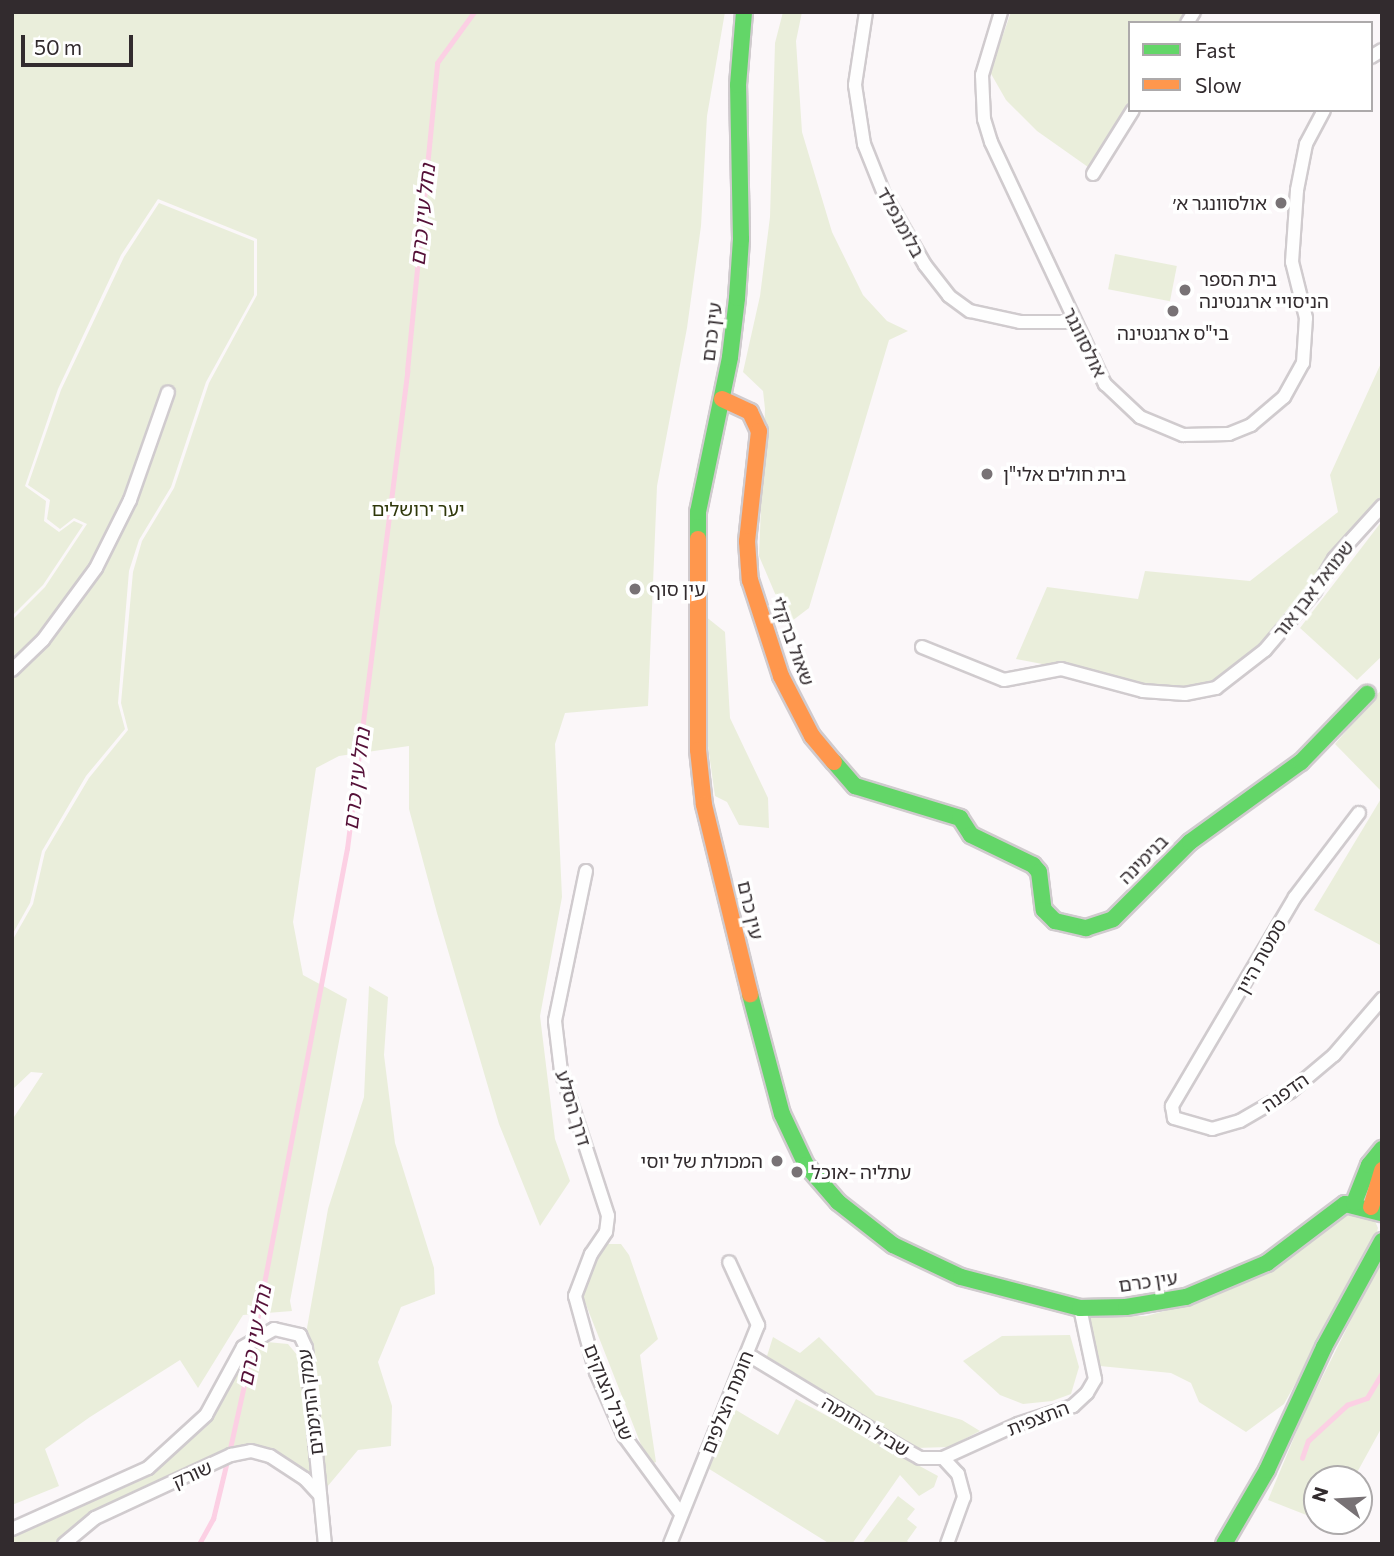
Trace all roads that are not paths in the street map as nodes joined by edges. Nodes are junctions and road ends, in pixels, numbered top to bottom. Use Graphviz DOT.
graph roads {
  1 [pos="744,12"];
  2 [pos="866,12"];
  3 [pos="986,12"];
  4 [pos="998,17"];
  5 [pos="1132,112"];
  6 [pos="1323,112"];
  7 [pos="1093,174"];
  8 [pos="1075,322"];
  9 [pos="168,392"];
  10 [pos="722,398"];
  11 [pos="1382,506"];
  12 [pos="922,647"];
  13 [pos="12,670"];
  14 [pos="1367,694"];
  15 [pos="1359,813"];
  16 [pos="960,818"];
  17 [pos="586,871"];
  18 [pos="1382,999"];
  19 [pos="1172,1106"];
  20 [pos="1382,1149"];
  21 [pos="1382,1170"];
  22 [pos="1354,1203"];
  23 [pos="1376,1210"];
  24 [pos="1382,1241"];
  25 [pos="729,1262"];
  26 [pos="575,1296"];
  27 [pos="1080,1308"];
  28 [pos="747,1354"];
  29 [pos="943,1458"];
  30 [pos="320,1495"];
  31 [pos="681,1514"];
  32 [pos="12,1529"];
  33 [pos="64,1544"];
  34 [pos="325,1544"];
  35 [pos="670,1544"];
  36 [pos="947,1544"];
  37 [pos="1224,1544"];
  1 -- 10 [label="main road, עין כרם"];
  2 -- 8 [label="street, בלומנפלד"];
  3 -- 4 [label="street"];
  4 -- 8 [label="street, אולסוונגר"];
  5 -- 7 [label="street"];
  6 -- 8 [label="street, אולסוונגר"];
  9 -- 13 [label="street"];
  10 -- 16 [label="main road, שאול ברקלי"];
  10 -- 27 [label="main road, עין כרם"];
  11 -- 12 [label="street, שמואל אבן אור"];
  14 -- 16 [label="main road, בנימינה"];
  15 -- 19 [label="street, סמטת היין"];
  17 -- 26 [label="street, דרך הסלע"];
  18 -- 19 [label="street, הדפנה"];
  20 -- 22 [label="main road"];
  21 -- 23 [label="main road"];
  22 -- 23 [label="main road"];
  22 -- 27 [label="main road, עין כרם"];
  24 -- 37 [label="main road"];
  25 -- 28 [label="street, חומת הצלפים"];
  26 -- 31 [label="street, שביל הצוקים"];
  27 -- 29 [label="street, התצפית"];
  28 -- 29 [label="street, שביל החומה"];
  28 -- 31 [label="street, חומת הצלפים"];
  29 -- 36 [label="street"];
  30 -- 32 [label="street, עמק התימנים"];
  30 -- 33 [label="street, שורק"];
  30 -- 34 [label="street, עמק התימנים"];
  31 -- 35 [label="street, חומת הצלפים"];
}
